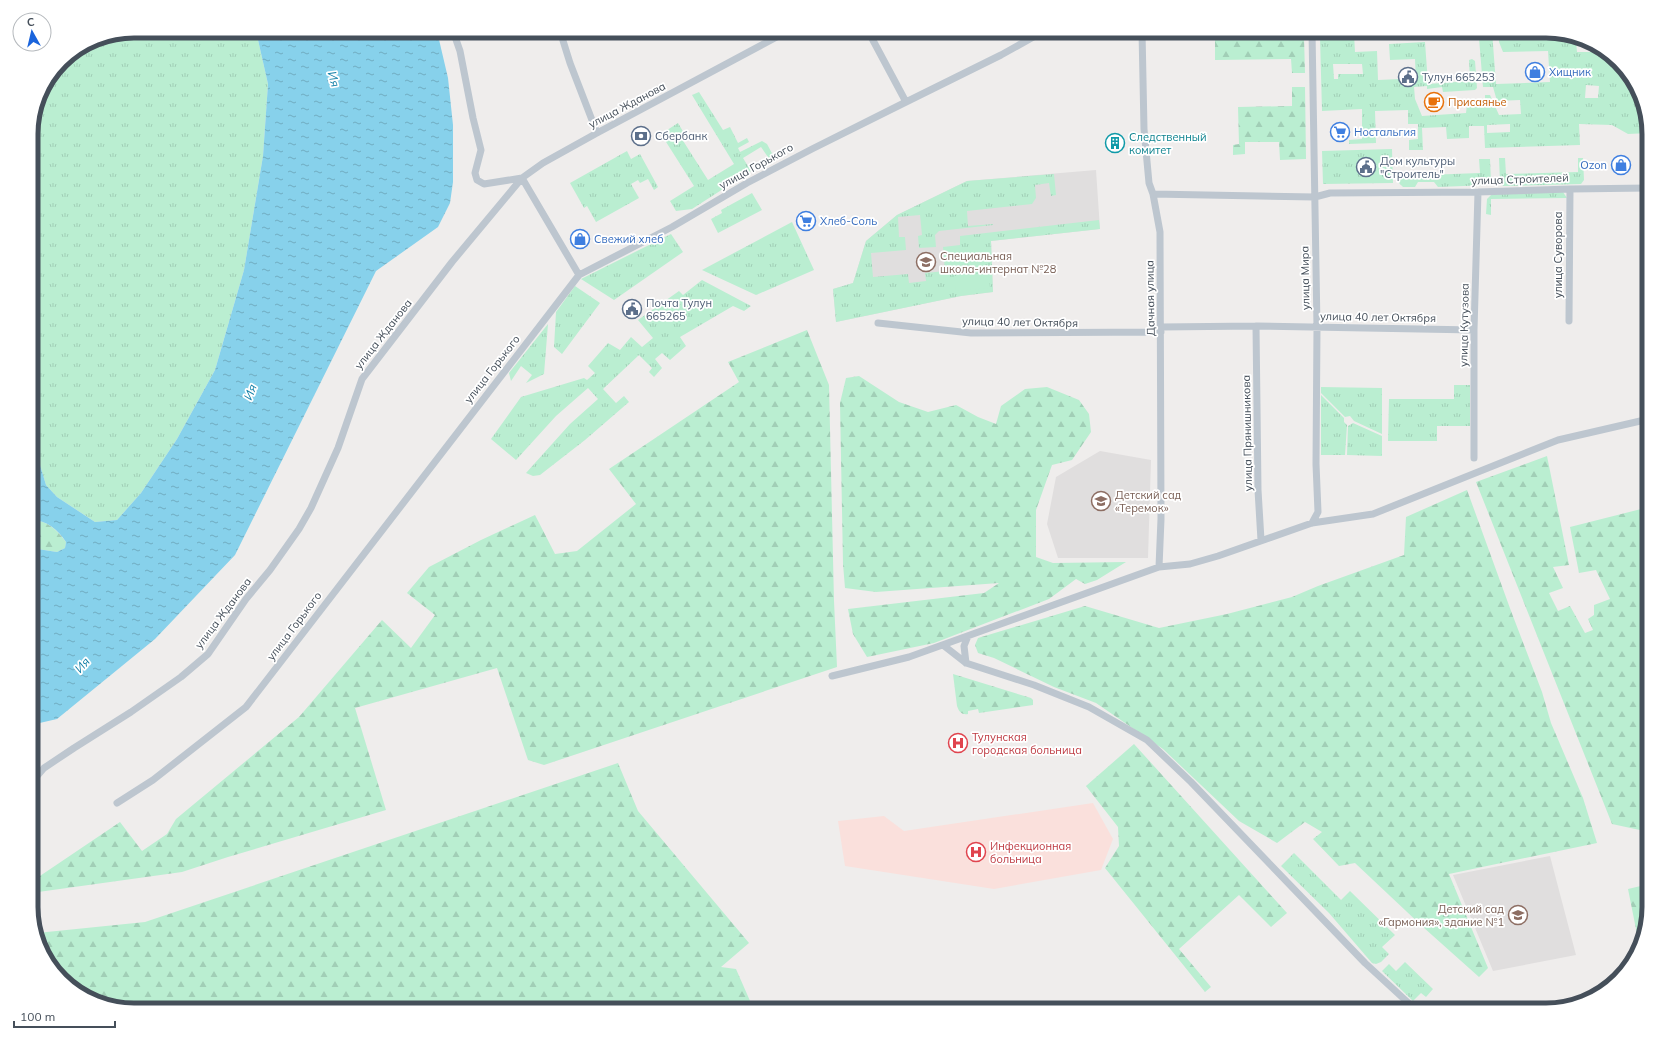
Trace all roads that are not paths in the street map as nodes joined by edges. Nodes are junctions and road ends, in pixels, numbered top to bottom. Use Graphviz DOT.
graph roads {
  1 [pos="455,38"];
  2 [pos="562,38"];
  3 [pos="775,38"];
  4 [pos="872,38"];
  5 [pos="1031,38"];
  6 [pos="1142,38"];
  7 [pos="1312,38"];
  8 [pos="906,102"];
  9 [pos="597,133"];
  10 [pos="522,178"];
  11 [pos="1642,188"];
  12 [pos="1570,189"];
  13 [pos="1478,192"];
  14 [pos="1152,194"];
  15 [pos="1315,197"];
  16 [pos="578,275"];
  17 [pos="1569,321"];
  18 [pos="878,323"];
  19 [pos="1256,326"];
  20 [pos="1317,327"];
  21 [pos="1161,329"];
  22 [pos="1474,330"];
  23 [pos="1642,420"];
  24 [pos="1474,458"];
  25 [pos="1312,523"];
  26 [pos="1261,540"];
  27 [pos="1159,567"];
  28 [pos="968,636"];
  29 [pos="943,645"];
  30 [pos="966,663"];
  31 [pos="832,676"];
  32 [pos="38,775"];
  33 [pos="117,803"];
  34 [pos="1408,1003"];
  1 -- 10 [label="street"];
  2 -- 9 [label="street"];
  3 -- 9 [label="street, улица Жданова"];
  4 -- 8 [label="street"];
  5 -- 8 [label="street, улица Горького"];
  6 -- 14 [label="street, Дачная улица"];
  7 -- 15 [label="street, улица Мира"];
  8 -- 16 [label="street, улица Горького"];
  9 -- 10 [label="street, улица Жданова"];
  10 -- 16 [label="street"];
  10 -- 32 [label="street, улица Жданова"];
  11 -- 12 [label="street, улица Строителей"];
  12 -- 13 [label="street, улица Строителей"];
  12 -- 17 [label="street, улица Суворова"];
  13 -- 15 [label="street, улица Строителей"];
  13 -- 22 [label="street, улица Кутузова"];
  14 -- 15 [label="street, улица Строителей"];
  14 -- 21 [label="street, Дачная улица"];
  15 -- 20 [label="street, улица Мира"];
  16 -- 33 [label="street, улица Горького"];
  18 -- 21 [label="street, улица 40 лет Октября"];
  19 -- 20 [label="street, улица 40 лет Октября"];
  19 -- 21 [label="street, улица 40 лет Октября"];
  19 -- 26 [label="street, улица Прянишникова"];
  20 -- 22 [label="street, улица 40 лет Октября"];
  20 -- 25 [label="street, улица Мира"];
  21 -- 27 [label="street, Дачная улица"];
  22 -- 24 [label="street, улица Кутузова"];
  23 -- 25 [label="street"];
  25 -- 26 [label="street"];
  26 -- 27 [label="street"];
  27 -- 28 [label="street"];
  28 -- 29 [label="street"];
  28 -- 30 [label="street"];
  29 -- 30 [label="street"];
  29 -- 31 [label="street"];
  30 -- 34 [label="street"];
}
